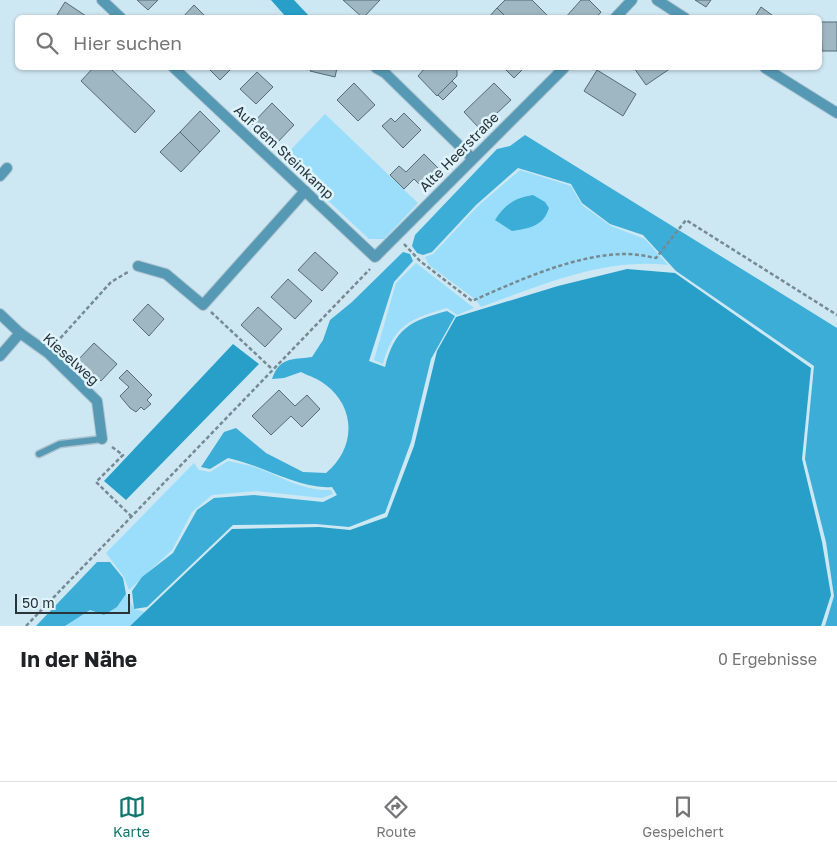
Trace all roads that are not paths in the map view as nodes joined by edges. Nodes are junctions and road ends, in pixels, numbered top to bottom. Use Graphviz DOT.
graph roads {
  1 [pos="102,0"];
  2 [pos="632,0"];
  3 [pos="657,0"];
  4 [pos="118,15"];
  5 [pos="618,15"];
  6 [pos="680,15"];
  7 [pos="176,70"];
  8 [pos="380,70"];
  9 [pos="562,70"];
  10 [pos="767,70"];
  11 [pos="837,113"];
  12 [pos="472,158"];
  13 [pos="305,191"];
  14 [pos="375,257"];
  15 [pos="138,266"];
  16 [pos="0,314"];
  17 [pos="20,333"];
  18 [pos="0,356"];
  19 [pos="102,439"];
  20 [pos="39,454"];
  1 -- 4 [label="street"];
  2 -- 5 [label="street"];
  3 -- 6 [label="street"];
  7 -- 13 [label="street, Auf dem Steinkamp"];
  8 -- 12 [label="street"];
  9 -- 12 [label="street, Alte Heerstraße"];
  10 -- 11 [label="street"];
  12 -- 14 [label="street, Alte Heerstraße"];
  13 -- 14 [label="street, Auf dem Steinkamp"];
  13 -- 15 [label="street"];
  16 -- 17 [label="street, Kieselweg"];
  17 -- 18 [label="street"];
  17 -- 19 [label="street, Kieselweg"];
  19 -- 20 [label="lane"];
}
